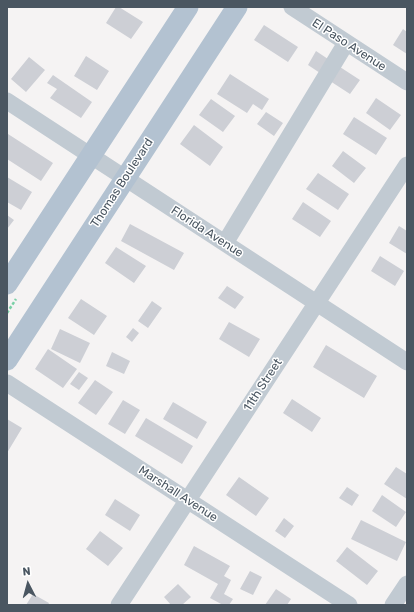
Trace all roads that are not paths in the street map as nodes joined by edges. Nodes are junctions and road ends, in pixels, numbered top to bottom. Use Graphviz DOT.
graph roads {
  1 [pos="188,7"];
  2 [pos="237,7"];
  3 [pos="292,7"];
  4 [pos="346,43"];
  5 [pos="407,82"];
  6 [pos="7,101"];
  7 [pos="91,156"];
  8 [pos="407,165"];
  9 [pos="125,178"];
  10 [pos="225,244"];
  11 [pos="7,284"];
  12 [pos="316,303"];
  13 [pos="7,360"];
  14 [pos="407,362"];
  15 [pos="7,383"];
  16 [pos="188,500"];
  17 [pos="407,584"];
  18 [pos="119,605"];
  19 [pos="349,605"];
  20 [pos="394,605"];
  1 -- 7 [label="main road"];
  2 -- 9 [label="main road, Thomas Boulevard"];
  3 -- 4 [label="street, El Paso Avenue"];
  4 -- 5 [label="street, El Paso Avenue"];
  4 -- 10 [label="street"];
  6 -- 7 [label="street, Florida Avenue"];
  7 -- 9 [label="street, Florida Avenue"];
  7 -- 11 [label="main road"];
  8 -- 12 [label="street, 11th Street"];
  9 -- 10 [label="street, Florida Avenue"];
  9 -- 13 [label="main road, Thomas Boulevard"];
  10 -- 12 [label="street, Florida Avenue"];
  12 -- 14 [label="street, Florida Avenue"];
  12 -- 16 [label="street, 11th Street"];
  15 -- 16 [label="street, Marshall Avenue"];
  16 -- 18 [label="street, 11th Street"];
  16 -- 19 [label="street, Marshall Avenue"];
  17 -- 20 [label="street"];
}
